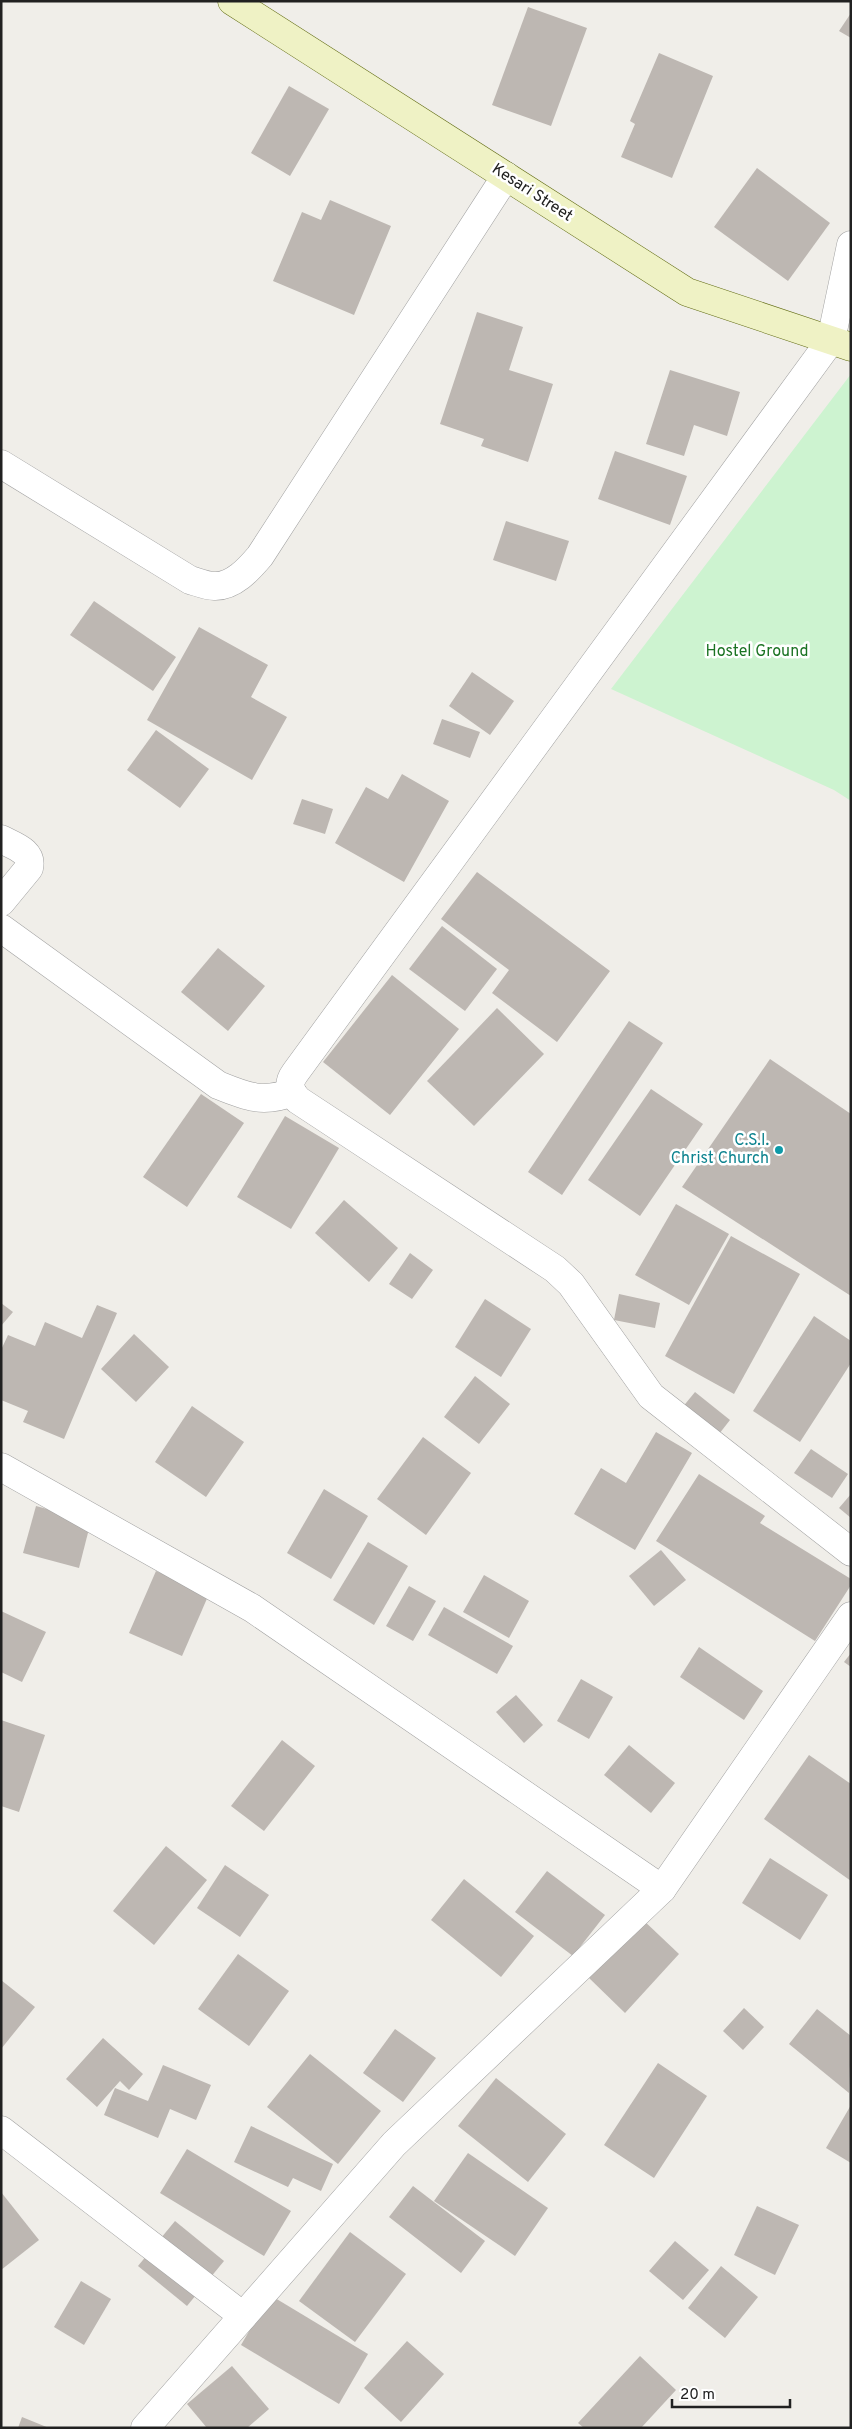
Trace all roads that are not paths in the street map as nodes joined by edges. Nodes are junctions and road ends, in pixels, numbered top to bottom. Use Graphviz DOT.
graph roads {
  1 [pos="232,1"];
  2 [pos="506,176"];
  3 [pos="851,245"];
  4 [pos="841,344"];
  5 [pos="1,464"];
  6 [pos="1,839"];
  7 [pos="1,902"];
  8 [pos="1,928"];
  9 [pos="292,1092"];
  10 [pos="1,1467"];
  11 [pos="851,1552"];
  12 [pos="851,1616"];
  13 [pos="662,1889"];
  14 [pos="1,2130"];
  15 [pos="243,2316"];
  16 [pos="145,2428"];
  1 -- 2 [label="street, Kesari Street"];
  2 -- 4 [label="street, Kesari Street"];
  2 -- 5 [label="street"];
  3 -- 4 [label="street"];
  4 -- 9 [label="street"];
  6 -- 7 [label="street"];
  8 -- 9 [label="street"];
  9 -- 11 [label="street"];
  10 -- 13 [label="street"];
  12 -- 13 [label="street"];
  13 -- 15 [label="street"];
  14 -- 15 [label="street"];
  15 -- 16 [label="street"];
}
